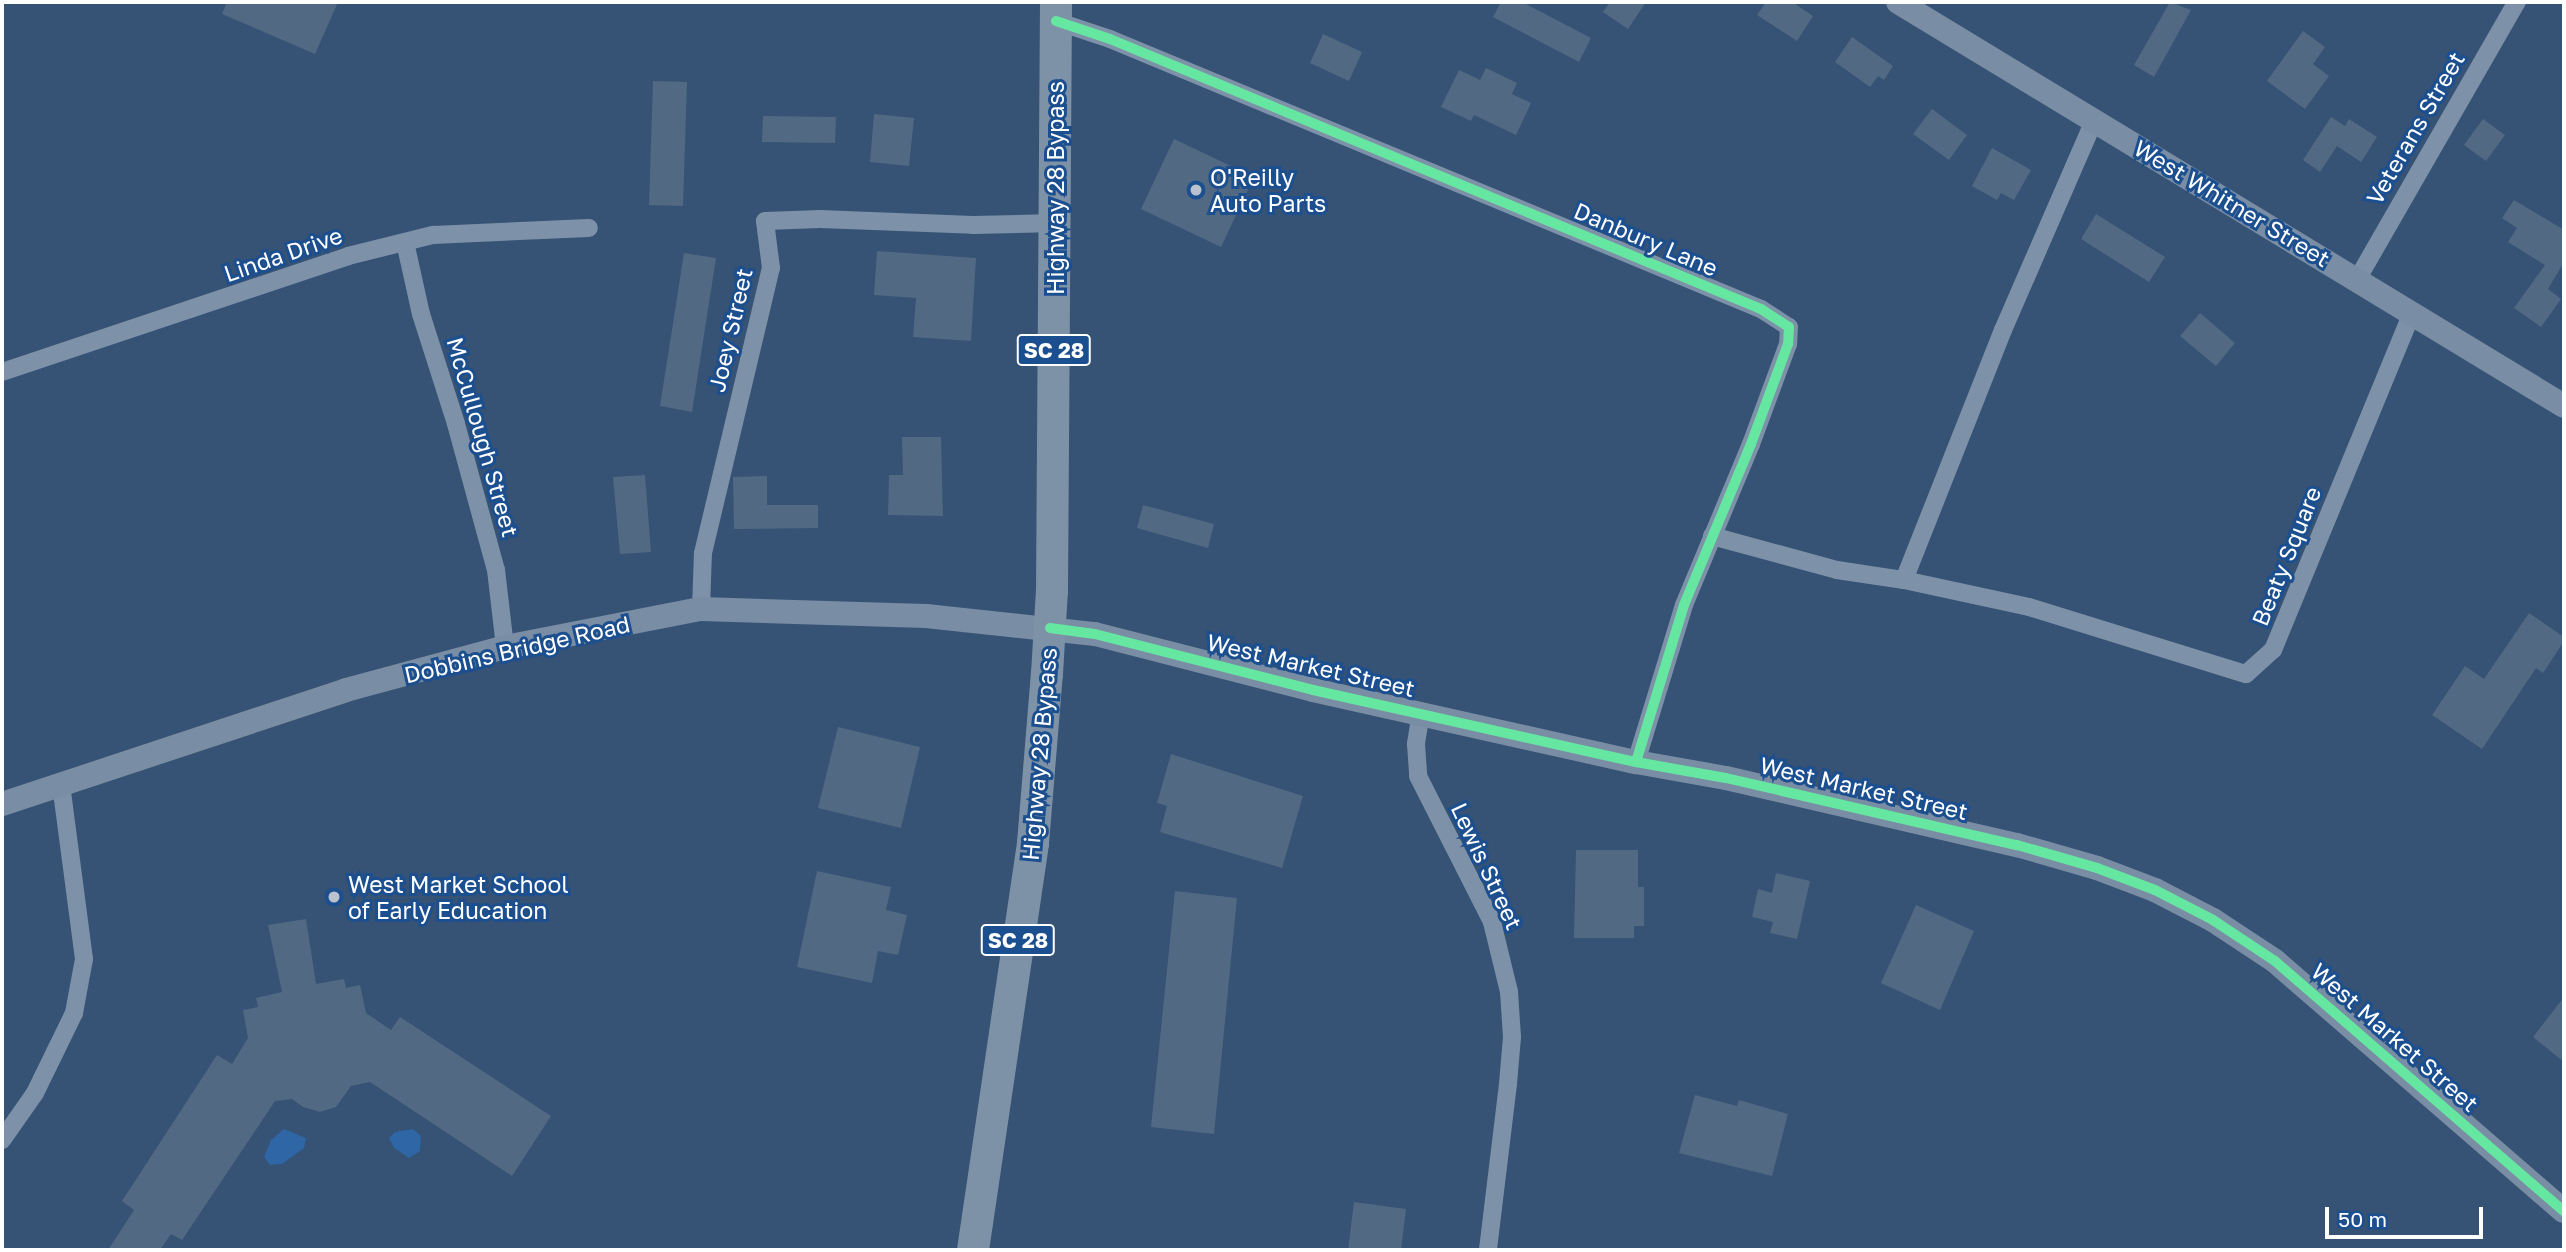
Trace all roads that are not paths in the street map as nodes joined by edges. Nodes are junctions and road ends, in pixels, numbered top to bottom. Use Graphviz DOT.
graph roads {
  1 [pos="1898,2"];
  2 [pos="2517,2"];
  3 [pos="1056,11"];
  4 [pos="2094,121"];
  5 [pos="1056,223"];
  6 [pos="589,228"];
  7 [pos="405,243"];
  8 [pos="2358,278"];
  9 [pos="2412,312"];
  10 [pos="2,372"];
  11 [pos="2564,406"];
  12 [pos="1713,536"];
  13 [pos="1904,580"];
  14 [pos="701,609"];
  15 [pos="1050,628"];
  16 [pos="505,647"];
  17 [pos="1421,712"];
  18 [pos="1636,762"];
  19 [pos="61,783"];
  20 [pos="2,804"];
  21 [pos="2,1140"];
  22 [pos="2564,1211"];
  23 [pos="973,1250"];
  24 [pos="1488,1250"];
  1 -- 4 [label="main road, West Whitner Street"];
  2 -- 8 [label="street, Veterans Street"];
  3 -- 5 [label="highway, Highway 28 Bypass / SC 28"];
  3 -- 12 [label="street, Danbury Lane"];
  4 -- 8 [label="main road, West Whitner Street"];
  4 -- 13 [label="street"];
  5 -- 14 [label="street, Joey Street"];
  5 -- 15 [label="highway, Highway 28 Bypass / SC 28"];
  6 -- 7 [label="street, Linda Drive"];
  7 -- 10 [label="street, Linda Drive"];
  7 -- 16 [label="street, McCullough Street"];
  8 -- 9 [label="main road, West Whitner Street"];
  9 -- 11 [label="main road, West Whitner Street"];
  9 -- 13 [label="street, Beaty Square"];
  12 -- 13 [label="street, Beaty Square"];
  12 -- 18 [label="street, Danbury Lane"];
  14 -- 15 [label="main road, Dobbins Bridge Road"];
  14 -- 16 [label="main road, Dobbins Bridge Road"];
  15 -- 17 [label="main road, West Market Street"];
  15 -- 23 [label="highway, Highway 28 Bypass / SC 28"];
  16 -- 19 [label="main road, Dobbins Bridge Road"];
  17 -- 18 [label="main road, West Market Street"];
  17 -- 24 [label="street, Lewis Street"];
  18 -- 22 [label="main road, West Market Street"];
  19 -- 20 [label="main road, Dobbins Bridge Road"];
  19 -- 21 [label="street"];
}
